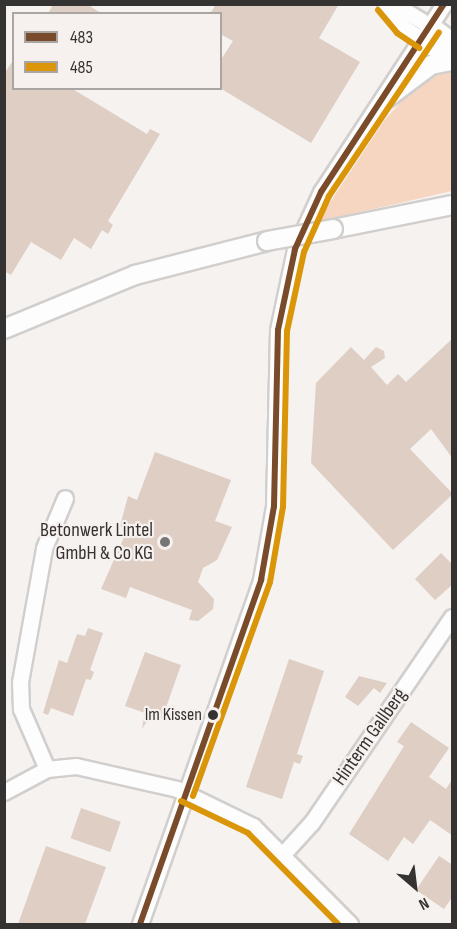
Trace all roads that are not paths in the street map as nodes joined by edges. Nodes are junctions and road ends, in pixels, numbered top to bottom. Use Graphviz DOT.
graph roads {
  1 [pos="385,4"];
  2 [pos="394,4"];
  3 [pos="444,4"];
  4 [pos="428,34"];
  5 [pos="453,42"];
  6 [pos="453,60"];
  7 [pos="387,98"];
  8 [pos="453,205"];
  9 [pos="4,329"];
  10 [pos="65,498"];
  11 [pos="453,617"];
  12 [pos="47,769"];
  13 [pos="4,792"];
  14 [pos="185,792"];
  15 [pos="283,854"];
  16 [pos="140,924"];
  17 [pos="350,924"];
  1 -- 4 [label="street"];
  2 -- 4 [label="street"];
  3 -- 4 [label="street"];
  4 -- 5 [label="main road"];
  4 -- 6 [label="main road"];
  4 -- 7 [label="street"];
  6 -- 7 [label="main road"];
  7 -- 14 [label="street"];
  8 -- 9 [label="main road, bridge"];
  10 -- 12 [label="street"];
  11 -- 15 [label="street, Hinterm Gallberg"];
  12 -- 13 [label="street"];
  12 -- 14 [label="street"];
  14 -- 15 [label="street"];
  14 -- 16 [label="street"];
  15 -- 17 [label="street"];
}
